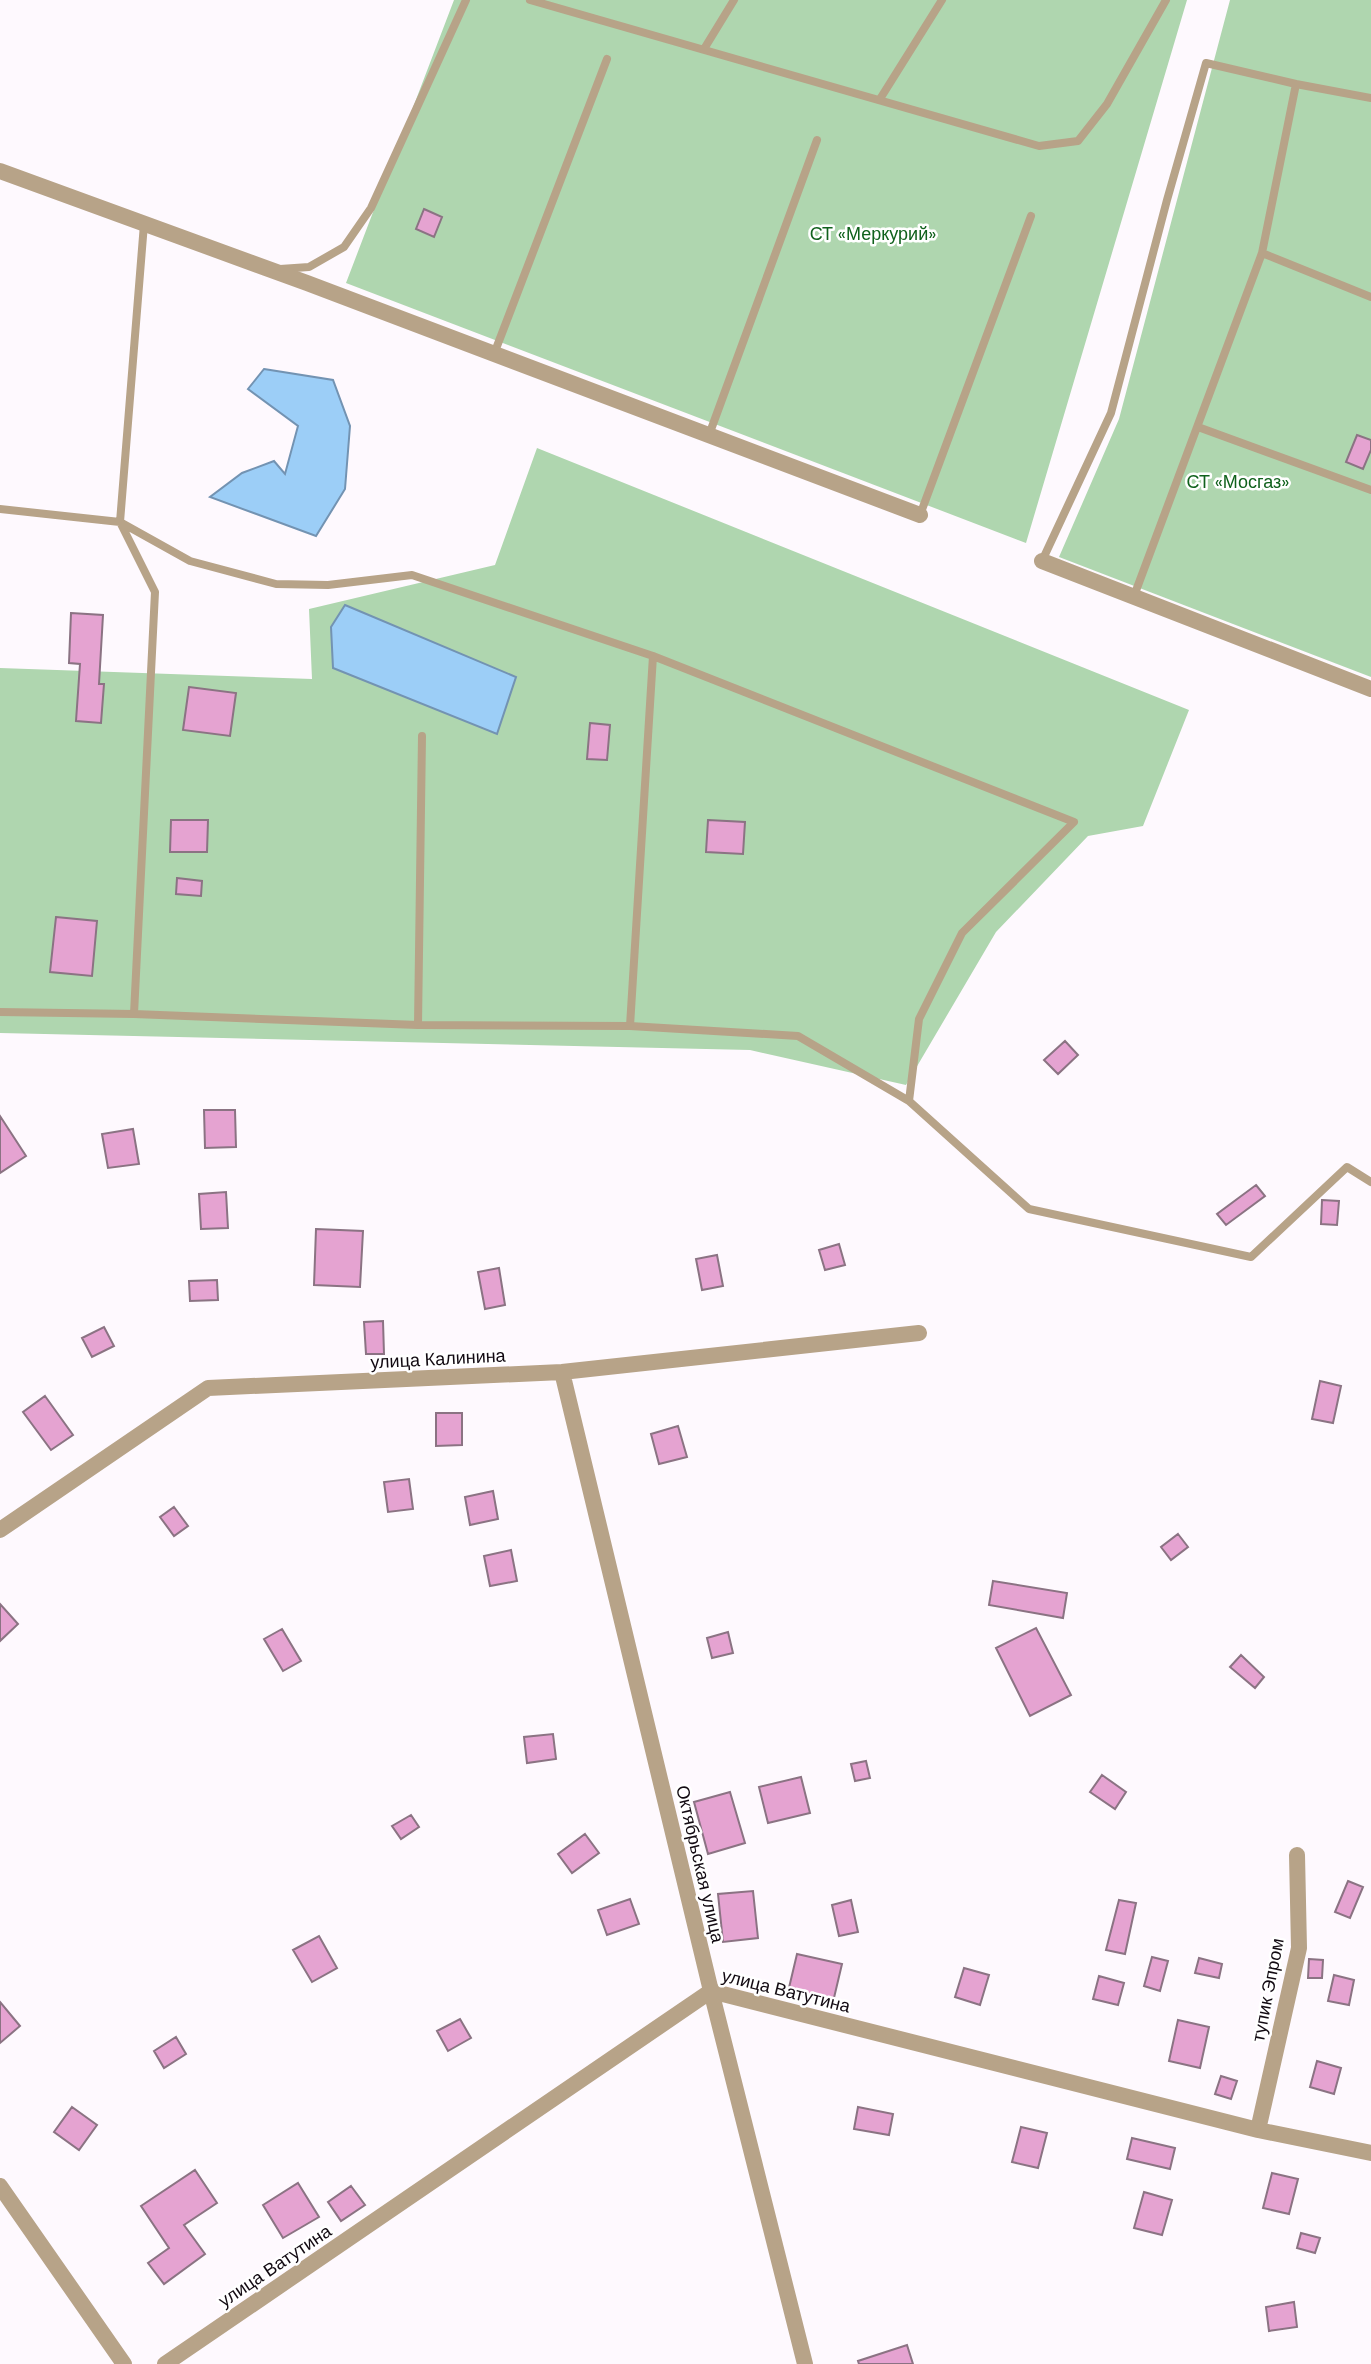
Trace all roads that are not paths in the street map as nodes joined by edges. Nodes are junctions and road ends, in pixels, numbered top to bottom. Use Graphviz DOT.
graph roads {
  1 [pos="467,0"];
  2 [pos="530,0"];
  3 [pos="734,0"];
  4 [pos="942,0"];
  5 [pos="1166,0"];
  6 [pos="704,49"];
  7 [pos="607,59"];
  8 [pos="1296,84"];
  9 [pos="1371,97"];
  10 [pos="880,99"];
  11 [pos="817,140"];
  12 [pos="0,171"];
  13 [pos="1031,216"];
  14 [pos="144,224"];
  15 [pos="1262,253"];
  16 [pos="270,270"];
  17 [pos="1371,297"];
  18 [pos="494,354"];
  19 [pos="1198,427"];
  20 [pos="709,435"];
  21 [pos="1371,490"];
  22 [pos="0,509"];
  23 [pos="920,515"];
  24 [pos="120,522"];
  25 [pos="1042,561"];
  26 [pos="1134,596"];
  27 [pos="653,656"];
  28 [pos="1371,689"];
  29 [pos="422,736"];
  30 [pos="0,1012"];
  31 [pos="134,1014"];
  32 [pos="418,1025"];
  33 [pos="630,1026"];
  34 [pos="909,1101"];
  35 [pos="1371,1182"];
  36 [pos="919,1333"];
  37 [pos="562,1372"];
  38 [pos="0,1530"];
  39 [pos="1297,1855"];
  40 [pos="711,1991"];
  41 [pos="1258,2130"];
  42 [pos="1371,2153"];
  43 [pos="0,2186"];
  44 [pos="124,2364"];
  45 [pos="166,2364"];
  46 [pos="805,2364"];
  1 -- 16 [label="lane"];
  2 -- 6 [label="lane"];
  3 -- 6 [label="lane"];
  4 -- 10 [label="lane"];
  5 -- 10 [label="lane"];
  6 -- 10 [label="lane"];
  7 -- 18 [label="lane"];
  8 -- 9 [label="lane"];
  8 -- 15 [label="lane"];
  8 -- 25 [label="lane"];
  11 -- 20 [label="lane"];
  12 -- 14 [label="street"];
  13 -- 23 [label="lane"];
  14 -- 16 [label="street"];
  14 -- 24 [label="lane"];
  15 -- 17 [label="lane"];
  15 -- 19 [label="lane"];
  16 -- 18 [label="street"];
  18 -- 20 [label="street"];
  19 -- 21 [label="lane"];
  19 -- 26 [label="lane"];
  20 -- 23 [label="street"];
  22 -- 24 [label="lane"];
  24 -- 27 [label="lane"];
  24 -- 31 [label="lane"];
  25 -- 26 [label="street"];
  26 -- 28 [label="street"];
  27 -- 33 [label="lane"];
  27 -- 34 [label="lane"];
  29 -- 32 [label="lane"];
  30 -- 31 [label="lane"];
  31 -- 32 [label="lane"];
  32 -- 33 [label="lane"];
  33 -- 34 [label="lane"];
  34 -- 35 [label="lane"];
  36 -- 37 [label="street, улица Калинина"];
  37 -- 38 [label="street, улица Калинина"];
  37 -- 40 [label="street, Октябрьская улица"];
  39 -- 41 [label="street, тупик Эпром"];
  40 -- 41 [label="street, улица Ватутина"];
  40 -- 45 [label="street, улица Ватутина"];
  40 -- 46 [label="street, Октябрьская улица"];
  41 -- 42 [label="street, улица Ватутина"];
  43 -- 44 [label="street"];
}
